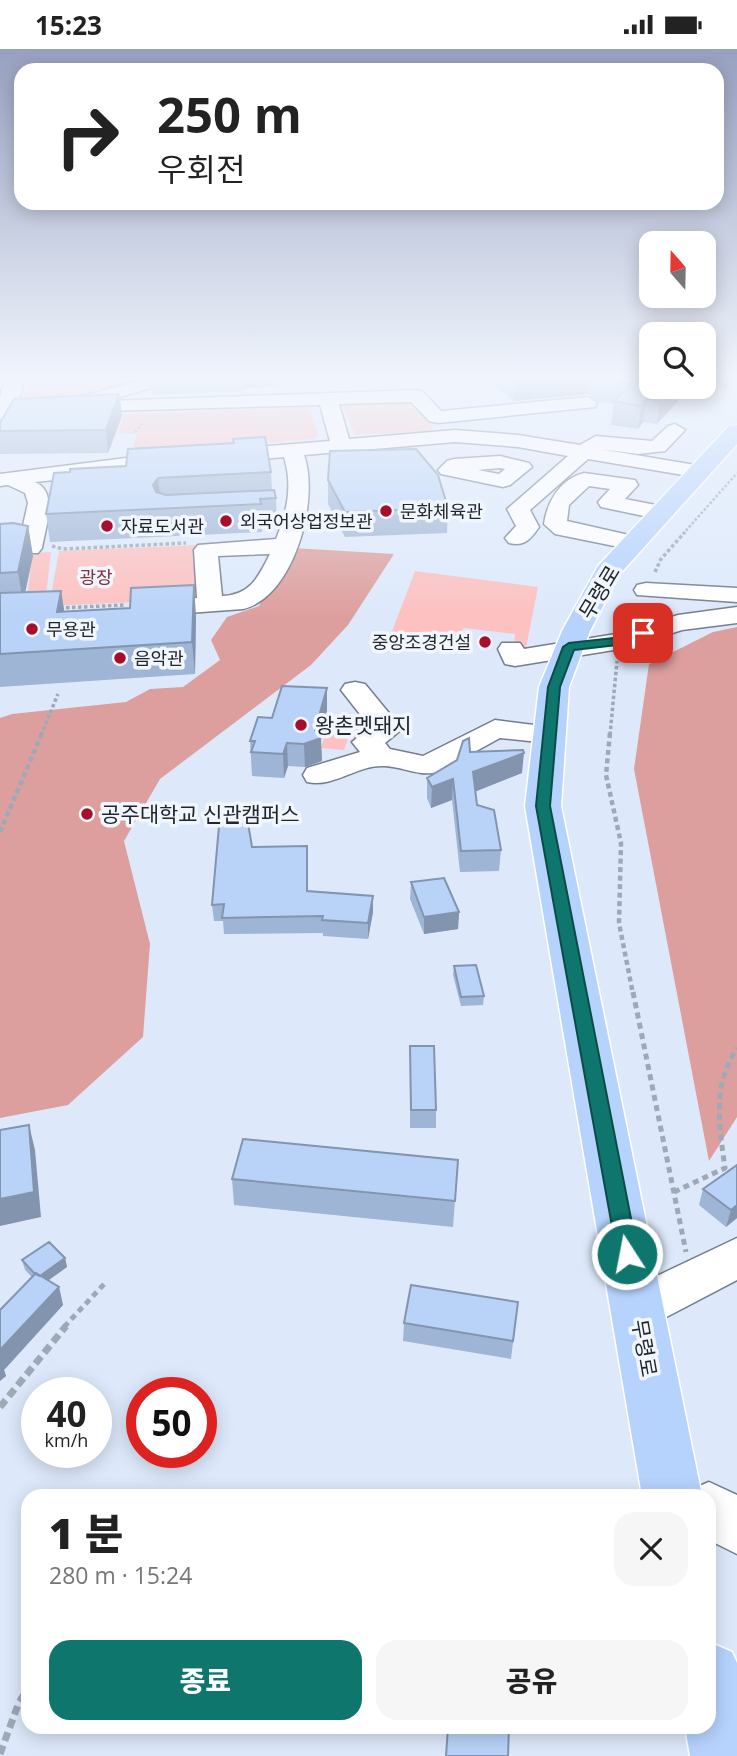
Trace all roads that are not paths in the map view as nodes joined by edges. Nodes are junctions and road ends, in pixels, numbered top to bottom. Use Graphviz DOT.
graph roads {
  1 [pos="129,457"];
  2 [pos="294,457"];
  3 [pos="577,457"];
  4 [pos="659,457"];
  5 [pos="354,461"];
  6 [pos="126,464"];
  7 [pos="522,467"];
  8 [pos="719,472"];
  9 [pos="559,474"];
  10 [pos="7,480"];
  11 [pos="270,507"];
  12 [pos="298,509"];
  13 [pos="663,513"];
  14 [pos="517,538"];
  15 [pos="634,543"];
  16 [pos="38,546"];
  17 [pos="286,547"];
  18 [pos="217,579"];
  19 [pos="646,590"];
  20 [pos="737,595"];
  21 [pos="123,607"];
  22 [pos="737,615"];
  23 [pos="511,649"];
  24 [pos="569,649"];
  25 [pos="355,690"];
  26 [pos="548,734"];
  27 [pos="380,756"];
  28 [pos="318,775"];
  29 [pos="737,1258"];
  30 [pos="638,1308"];
  31 [pos="682,1489"];
  32 [pos="716,1515"];
  33 [pos="737,1526"];
  34 [pos="716,1710"];
  35 [pos="725,1756"];
  1 -- 6 [label="street"];
  2 -- 5 [label="street"];
  2 -- 6 [label="street"];
  2 -- 12 [label="street"];
  3 -- 9 [label="street"];
  4 -- 8 [label="street"];
  6 -- 10 [label="street"];
  7 -- 9 [label="street"];
  8 -- 13 [label="main road, 무령로"];
  9 -- 14 [label="street"];
  10 -- 16 [label="street"];
  11 -- 12 [label="street"];
  12 -- 17 [label="street"];
  13 -- 15 [label="main road, 무령로"];
  13 -- 15 [label="street"];
  15 -- 24 [label="main road, 무령로"];
  17 -- 18 [label="street"];
  17 -- 18 [label="street"];
  18 -- 21 [label="street"];
  19 -- 20 [label="street"];
  22 -- 24 [label="street"];
  23 -- 24 [label="street"];
  24 -- 26 [label="main road, 무령로"];
  25 -- 27 [label="street"];
  26 -- 27 [label="street"];
  26 -- 30 [label="main road, 무령로"];
  27 -- 28 [label="street"];
  29 -- 30 [label="street"];
  30 -- 31 [label="main road, 무령로"];
  32 -- 33 [label="street"];
  34 -- 35 [label="main road"];
}
